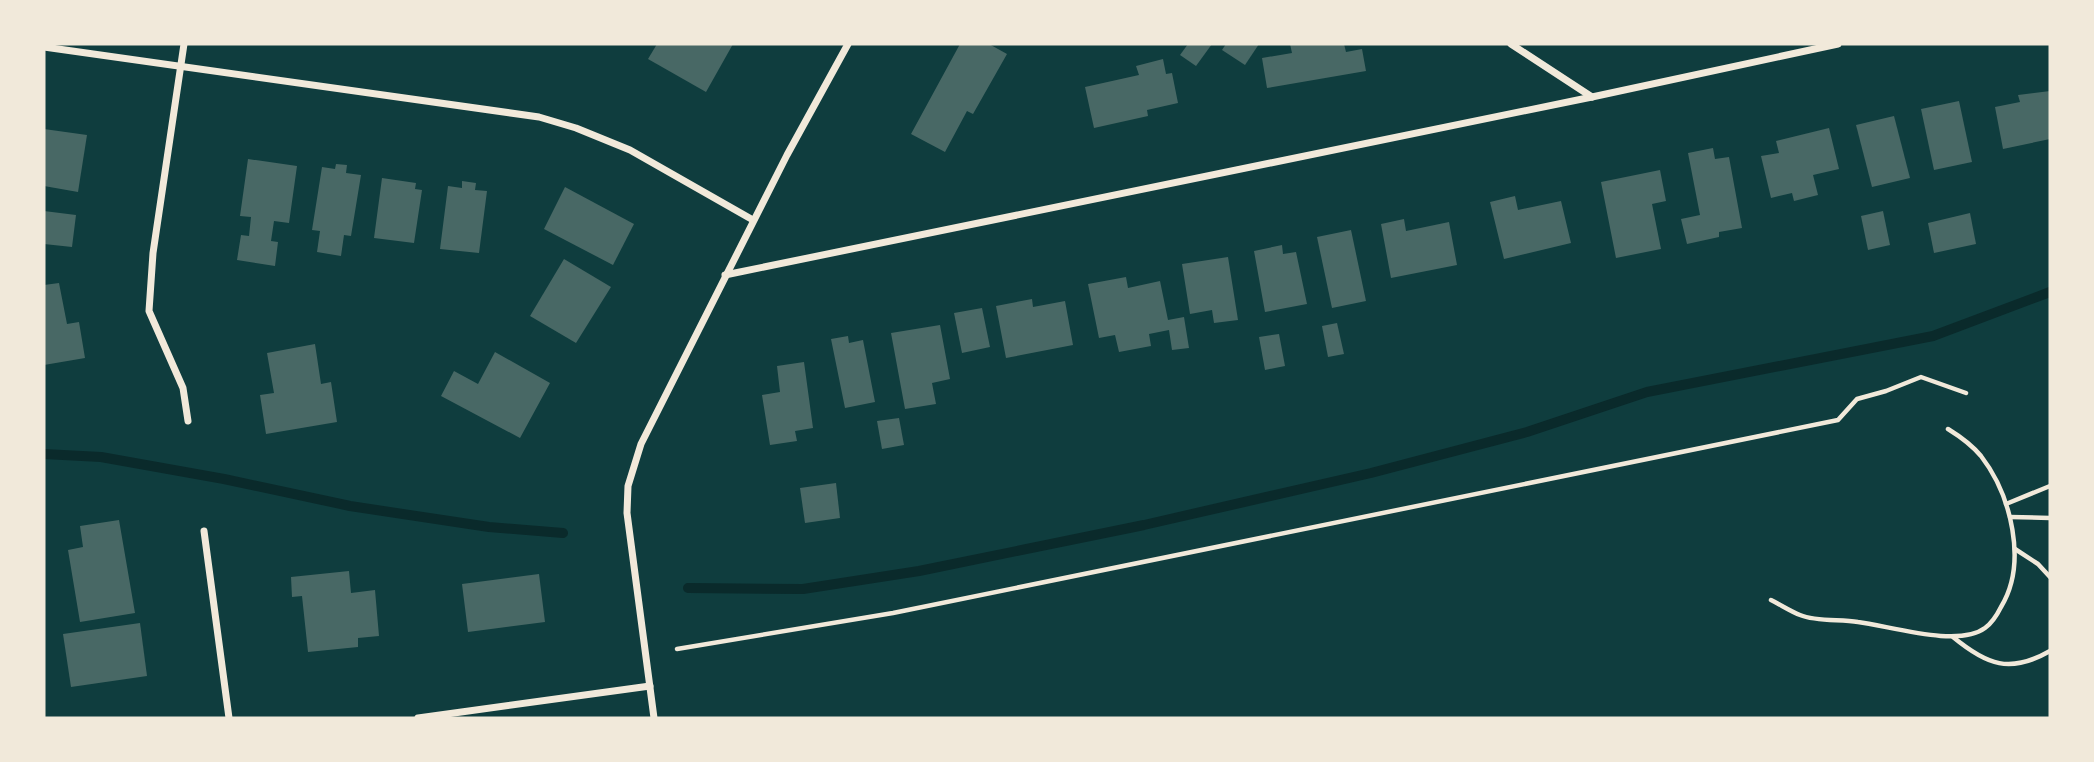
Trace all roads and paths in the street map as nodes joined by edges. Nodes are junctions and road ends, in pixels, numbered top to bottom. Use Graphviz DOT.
graph roads {
  1 [pos="184,44"];
  2 [pos="848,44"];
  3 [pos="1511,44"];
  4 [pos="1838,44"];
  5 [pos="44,47"];
  6 [pos="180,67"];
  7 [pos="1592,97"];
  8 [pos="753,220"];
  9 [pos="725,275"];
  10 [pos="1966,393"];
  11 [pos="188,421"];
  12 [pos="1948,429"];
  13 [pos="2050,486"];
  14 [pos="2006,504"];
  15 [pos="2010,517"];
  16 [pos="2050,518"];
  17 [pos="204,531"];
  18 [pos="2015,548"];
  19 [pos="2050,577"];
  20 [pos="1771,600"];
  21 [pos="1952,636"];
  22 [pos="677,649"];
  23 [pos="2050,651"];
  24 [pos="650,686"];
  25 [pos="229,718"];
  26 [pos="418,718"];
  27 [pos="654,718"];
  1 -- 6 [label="street"];
  2 -- 8 [label="street"];
  3 -- 7 [label="street"];
  4 -- 7 [label="street"];
  5 -- 6 [label="street"];
  6 -- 8 [label="street"];
  6 -- 11 [label="street"];
  7 -- 9 [label="street"];
  8 -- 9 [label="street"];
  9 -- 24 [label="street"];
  10 -- 22 [label="path"];
  12 -- 14 [label="path"];
  13 -- 14 [label="path"];
  14 -- 15 [label="path"];
  15 -- 16 [label="path"];
  15 -- 18 [label="path"];
  17 -- 25 [label="street"];
  18 -- 19 [label="path"];
  18 -- 21 [label="path"];
  20 -- 21 [label="path"];
  21 -- 23 [label="path"];
  24 -- 26 [label="street"];
  24 -- 27 [label="street"];
}
